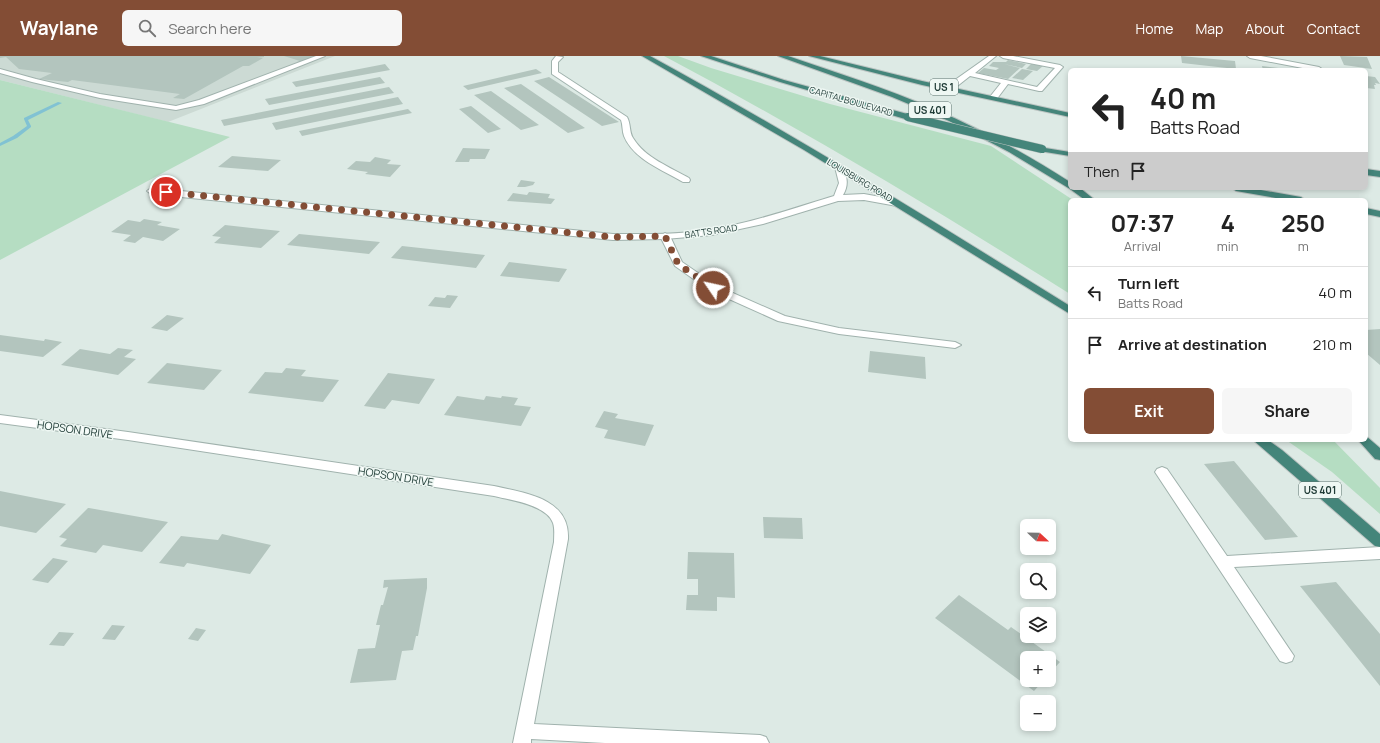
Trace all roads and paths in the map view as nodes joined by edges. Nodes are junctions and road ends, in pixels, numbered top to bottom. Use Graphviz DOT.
graph roads {
  1 [pos="322,56"];
  2 [pos="559,56"];
  3 [pos="645,56"];
  4 [pos="704,56"];
  5 [pos="781,56"];
  6 [pos="812,56"];
  7 [pos="993,56"];
  8 [pos="1003,56"];
  9 [pos="1250,56"];
  10 [pos="1319,60"];
  11 [pos="1314,68"];
  12 [pos="1319,68"];
  13 [pos="0,71"];
  14 [pos="969,74"];
  15 [pos="1006,82"];
  16 [pos="948,88"];
  17 [pos="993,98"];
  18 [pos="1068,115"];
  19 [pos="1068,154"];
  20 [pos="839,167"];
  21 [pos="1368,172"];
  22 [pos="1380,174"];
  23 [pos="686,180"];
  24 [pos="1068,185"];
  25 [pos="151,190"];
  26 [pos="1077,190"];
  27 [pos="1247,190"];
  28 [pos="837,198"];
  29 [pos="1088,198"];
  30 [pos="1290,198"];
  31 [pos="897,202"];
  32 [pos="1368,211"];
  33 [pos="1380,214"];
  34 [pos="665,236"];
  35 [pos="1068,310"];
  36 [pos="955,345"];
  37 [pos="0,419"];
  38 [pos="1262,442"];
  39 [pos="1366,442"];
  40 [pos="1380,456"];
  41 [pos="1162,472"];
  42 [pos="1380,542"];
  43 [pos="1380,553"];
  44 [pos="1224,562"];
  45 [pos="1286,656"];
  46 [pos="524,737"];
  47 [pos="760,743"];
  1 -- 13 [label="street"];
  2 -- 23 [label="street"];
  3 -- 20 [label="highway, LOUISBURG ROAD"];
  4 -- 19 [label="highway, CAPITAL BOULEVARD, bridge"];
  5 -- 24 [label="highway, US 401"];
  6 -- 16 [label="highway, US 1"];
  7 -- 14 [label="street"];
  8 -- 15 [label="street"];
  9 -- 11 [label="street"];
  10 -- 12 [label="street"];
  14 -- 15 [label="street"];
  14 -- 16 [label="street"];
  15 -- 17 [label="street"];
  16 -- 17 [label="highway, US 1"];
  17 -- 18 [label="highway, US 1"];
  20 -- 28 [label="street"];
  20 -- 31 [label="highway, LOUISBURG ROAD"];
  21 -- 22 [label="highway"];
  25 -- 34 [label="street, BATTS ROAD"];
  26 -- 29 [label="highway"];
  27 -- 30 [label="highway"];
  28 -- 31 [label="street, BATTS ROAD"];
  28 -- 34 [label="street, BATTS ROAD"];
  31 -- 35 [label="highway, LOUISBURG ROAD"];
  32 -- 33 [label="highway"];
  34 -- 36 [label="street"];
  37 -- 46 [label="street, HOPSON DRIVE"];
  38 -- 42 [label="highway, US 401"];
  39 -- 40 [label="highway"];
  41 -- 44 [label="street"];
  43 -- 44 [label="street"];
  44 -- 45 [label="street"];
  46 -- 47 [label="street"];
}
